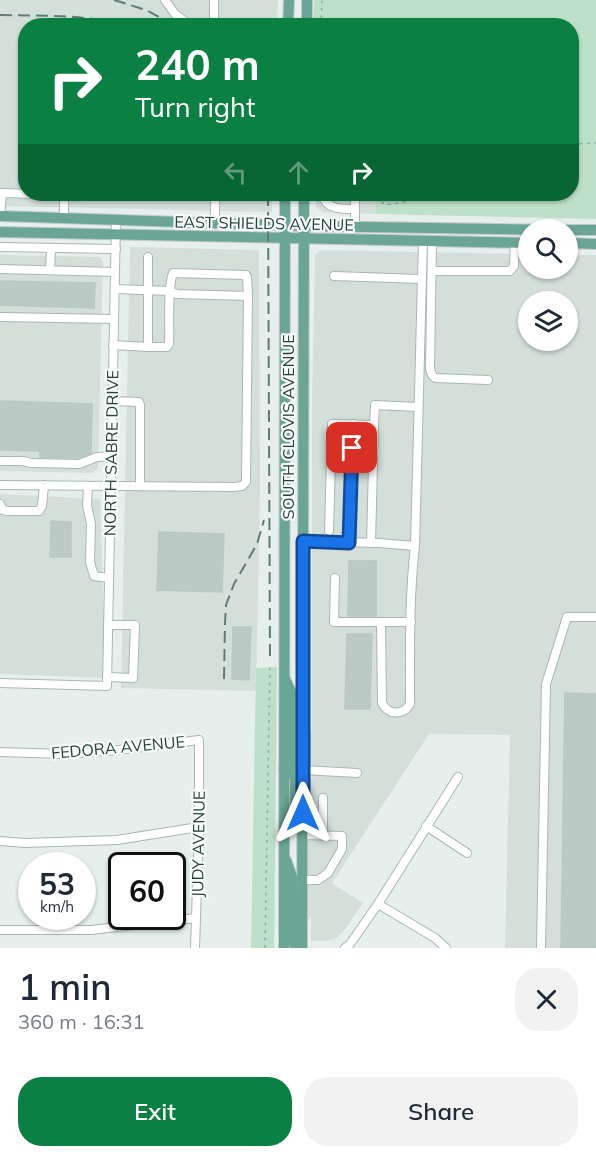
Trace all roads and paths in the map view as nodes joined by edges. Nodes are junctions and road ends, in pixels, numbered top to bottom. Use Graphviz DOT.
graph roads {
  1 [pos="165,0"];
  2 [pos="214,0"];
  3 [pos="289,0"];
  4 [pos="307,0"];
  5 [pos="322,0"];
  6 [pos="180,18"];
  7 [pos="214,18"];
  8 [pos="288,18"];
  9 [pos="307,18"];
  10 [pos="321,18"];
  11 [pos="596,142"];
  12 [pos="579,143"];
  13 [pos="18,194"];
  14 [pos="64,201"];
  15 [pos="215,201"];
  16 [pos="285,201"];
  17 [pos="304,201"];
  18 [pos="326,201"];
  19 [pos="355,201"];
  20 [pos="382,201"];
  21 [pos="408,201"];
  22 [pos="355,209"];
  23 [pos="0,216"];
  24 [pos="64,218"];
  25 [pos="116,220"];
  26 [pos="215,223"];
  27 [pos="285,225"];
  28 [pos="304,225"];
  29 [pos="355,226"];
  30 [pos="518,229"];
  31 [pos="578,230"];
  32 [pos="596,230"];
  33 [pos="518,231"];
  34 [pos="0,232"];
  35 [pos="116,236"];
  36 [pos="285,238"];
  37 [pos="304,239"];
  38 [pos="428,241"];
  39 [pos="515,243"];
  40 [pos="578,243"];
  41 [pos="596,244"];
  42 [pos="0,247"];
  43 [pos="51,248"];
  44 [pos="116,249"];
  45 [pos="148,257"];
  46 [pos="0,269"];
  47 [pos="50,270"];
  48 [pos="432,271"];
  49 [pos="115,272"];
  50 [pos="334,276"];
  51 [pos="421,279"];
  52 [pos="115,290"];
  53 [pos="148,290"];
  54 [pos="170,291"];
  55 [pos="248,296"];
  56 [pos="0,317"];
  57 [pos="114,319"];
  58 [pos="113,345"];
  59 [pos="148,347"];
  60 [pos="489,380"];
  61 [pos="112,401"];
  62 [pos="418,407"];
  63 [pos="352,424"];
  64 [pos="374,425"];
  65 [pos="111,456"];
  66 [pos="0,461"];
  67 [pos="0,485"];
  68 [pos="44,485"];
  69 [pos="88,486"];
  70 [pos="110,486"];
  71 [pos="140,486"];
  72 [pos="0,504"];
  73 [pos="329,531"];
  74 [pos="303,541"];
  75 [pos="349,543"];
  76 [pos="371,543"];
  77 [pos="415,546"];
  78 [pos="108,578"];
  79 [pos="335,578"];
  80 [pos="596,617"];
  81 [pos="381,622"];
  82 [pos="411,622"];
  83 [pos="108,625"];
  84 [pos="270,663"];
  85 [pos="284,676"];
  86 [pos="107,682"];
  87 [pos="0,683"];
  88 [pos="199,740"];
  89 [pos="0,752"];
  90 [pos="284,769"];
  91 [pos="303,770"];
  92 [pos="357,772"];
  93 [pos="459,777"];
  94 [pos="323,798"];
  95 [pos="426,826"];
  96 [pos="199,827"];
  97 [pos="303,835"];
  98 [pos="323,835"];
  99 [pos="0,841"];
  100 [pos="466,853"];
  101 [pos="284,854"];
  102 [pos="303,880"];
  103 [pos="378,904"];
  104 [pos="196,918"];
  105 [pos="0,930"];
  106 [pos="284,945"];
  107 [pos="195,948"];
  108 [pos="265,948"];
  109 [pos="296,948"];
  110 [pos="302,948"];
  111 [pos="345,948"];
  112 [pos="446,948"];
  113 [pos="541,948"];
  1 -- 6 [label="street"];
  2 -- 7 [label="street"];
  3 -- 8 [label="main road"];
  4 -- 9 [label="main road"];
  5 -- 10 [label="path"];
  11 -- 12 [label="path"];
  13 -- 23 [label="street"];
  14 -- 24 [label="street"];
  15 -- 26 [label="street"];
  16 -- 27 [label="main road, SOUTH CLOVIS AVENUE"];
  17 -- 28 [label="main road, SOUTH CLOVIS AVENUE"];
  18 -- 22 [label="street"];
  19 -- 22 [label="street"];
  20 -- 21 [label="path"];
  22 -- 29 [label="street"];
  23 -- 24 [label="main road, EAST SHIELDS AVENUE"];
  24 -- 25 [label="main road, EAST SHIELDS AVENUE"];
  25 -- 26 [label="main road, EAST SHIELDS AVENUE"];
  25 -- 35 [label="street, NORTH SABRE DRIVE"];
  26 -- 27 [label="main road, EAST SHIELDS AVENUE"];
  27 -- 28 [label="main road, EAST SHIELDS AVENUE"];
  27 -- 36 [label="main road, SOUTH CLOVIS AVENUE"];
  28 -- 29 [label="main road, EAST SHIELDS AVENUE"];
  28 -- 37 [label="main road, SOUTH CLOVIS AVENUE"];
  29 -- 30 [label="main road, EAST SHIELDS AVENUE"];
  31 -- 32 [label="main road"];
  33 -- 38 [label="main road"];
  34 -- 35 [label="main road, EAST SHIELDS AVENUE"];
  35 -- 36 [label="main road, EAST SHIELDS AVENUE"];
  35 -- 44 [label="street, NORTH SABRE DRIVE"];
  36 -- 37 [label="main road, EAST SHIELDS AVENUE"];
  36 -- 85 [label="main road, SOUTH CLOVIS AVENUE"];
  37 -- 38 [label="main road, EAST SHIELDS AVENUE"];
  37 -- 74 [label="main road, SOUTH CLOVIS AVENUE"];
  38 -- 39 [label="main road, EAST SHIELDS AVENUE"];
  38 -- 48 [label="street"];
  38 -- 51 [label="street"];
  39 -- 48 [label="street"];
  40 -- 41 [label="main road"];
  42 -- 43 [label="street"];
  43 -- 44 [label="street"];
  43 -- 47 [label="street"];
  44 -- 49 [label="street, NORTH SABRE DRIVE"];
  45 -- 53 [label="street"];
  46 -- 47 [label="street"];
  47 -- 49 [label="street"];
  48 -- 60 [label="street"];
  49 -- 52 [label="street, NORTH SABRE DRIVE"];
  50 -- 51 [label="street"];
  51 -- 62 [label="street"];
  52 -- 53 [label="street"];
  52 -- 57 [label="street, NORTH SABRE DRIVE"];
  53 -- 54 [label="street"];
  53 -- 59 [label="street"];
  54 -- 55 [label="street"];
  54 -- 55 [label="street"];
  54 -- 59 [label="street"];
  55 -- 71 [label="street"];
  56 -- 57 [label="street"];
  57 -- 58 [label="street, NORTH SABRE DRIVE"];
  58 -- 59 [label="street"];
  58 -- 61 [label="street, NORTH SABRE DRIVE"];
  61 -- 65 [label="street, NORTH SABRE DRIVE"];
  61 -- 71 [label="street"];
  62 -- 64 [label="street"];
  62 -- 77 [label="street"];
  63 -- 64 [label="street"];
  63 -- 73 [label="street"];
  63 -- 75 [label="street"];
  64 -- 76 [label="street"];
  65 -- 66 [label="street"];
  65 -- 70 [label="street, NORTH SABRE DRIVE"];
  67 -- 68 [label="street"];
  68 -- 69 [label="street"];
  68 -- 72 [label="street"];
  69 -- 70 [label="street"];
  69 -- 78 [label="street"];
  70 -- 71 [label="street"];
  70 -- 78 [label="street, NORTH SABRE DRIVE"];
  74 -- 75 [label="street"];
  74 -- 91 [label="main road, SOUTH CLOVIS AVENUE"];
  75 -- 76 [label="street"];
  76 -- 77 [label="street"];
  77 -- 82 [label="street"];
  78 -- 83 [label="street, NORTH SABRE DRIVE"];
  79 -- 81 [label="street"];
  80 -- 113 [label="street"];
  81 -- 82 [label="street"];
  81 -- 82 [label="street"];
  83 -- 86 [label="street, NORTH SABRE DRIVE"];
  83 -- 86 [label="street"];
  84 -- 108 [label="path"];
  85 -- 90 [label="main road, SOUTH CLOVIS AVENUE"];
  85 -- 91 [label="main road"];
  86 -- 87 [label="street"];
  88 -- 89 [label="street, FEDORA AVENUE"];
  88 -- 96 [label="street, JUDY AVENUE"];
  90 -- 97 [label="main road"];
  90 -- 101 [label="main road, SOUTH CLOVIS AVENUE"];
  91 -- 92 [label="street"];
  91 -- 97 [label="main road, SOUTH CLOVIS AVENUE"];
  93 -- 95 [label="street"];
  94 -- 98 [label="street"];
  95 -- 100 [label="street"];
  95 -- 103 [label="street"];
  96 -- 99 [label="street"];
  96 -- 104 [label="street, JUDY AVENUE"];
  97 -- 98 [label="street"];
  97 -- 102 [label="main road, SOUTH CLOVIS AVENUE"];
  98 -- 102 [label="street"];
  101 -- 106 [label="main road, SOUTH CLOVIS AVENUE"];
  101 -- 109 [label="main road"];
  102 -- 110 [label="main road, SOUTH CLOVIS AVENUE"];
  103 -- 111 [label="street"];
  103 -- 112 [label="street"];
  104 -- 105 [label="street"];
  104 -- 107 [label="street, JUDY AVENUE"];
}
